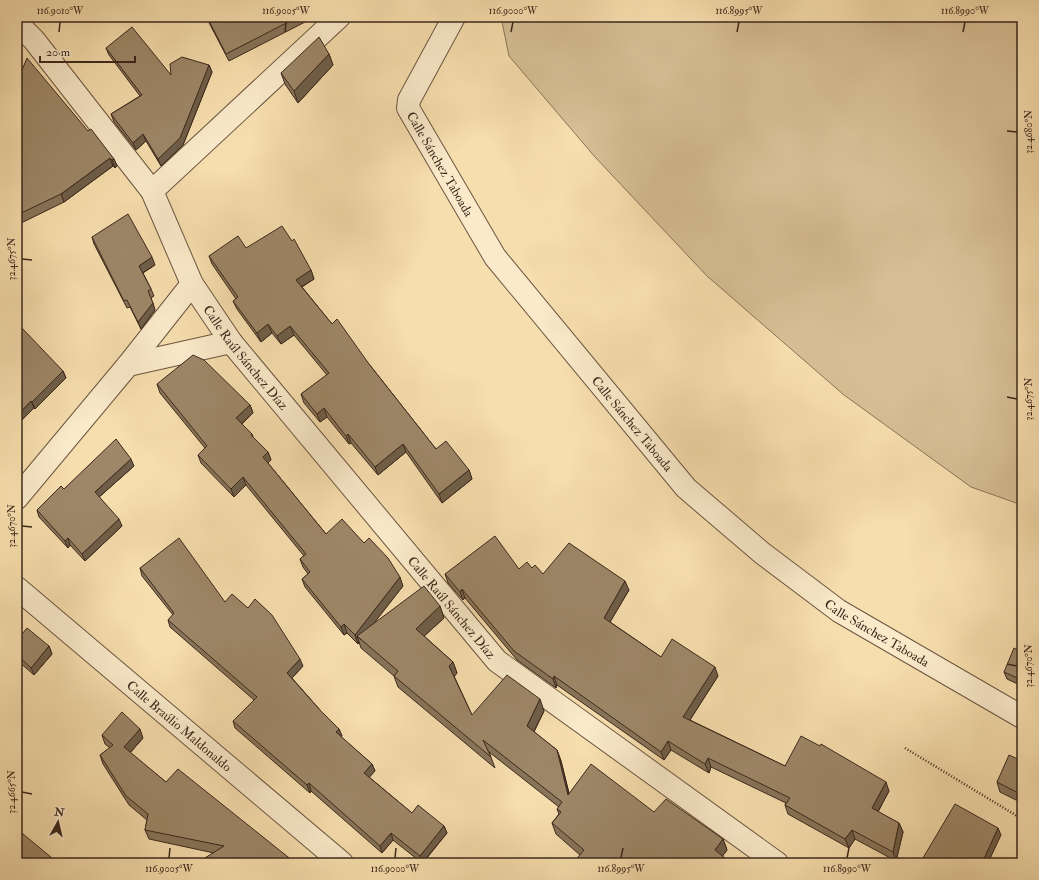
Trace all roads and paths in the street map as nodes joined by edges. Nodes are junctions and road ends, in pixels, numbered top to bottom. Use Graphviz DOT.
graph roads {
  1 [pos="339,17"];
  2 [pos="454,17"];
  3 [pos="17,23"];
  4 [pos="152,191"];
  5 [pos="192,284"];
  6 [pos="231,342"];
  7 [pos="128,364"];
  8 [pos="17,498"];
  9 [pos="17,588"];
  10 [pos="1022,717"];
  11 [pos="905,748"];
  12 [pos="1022,819"];
  13 [pos="342,863"];
  14 [pos="777,863"];
  1 -- 4 [label="street"];
  2 -- 10 [label="street, Calle Sánchez Taboada"];
  3 -- 4 [label="street, Calle Raúl Sánchez Díaz"];
  4 -- 5 [label="street, Calle Raúl Sánchez Díaz"];
  5 -- 6 [label="street, Calle Raúl Sánchez Díaz"];
  5 -- 7 [label="street"];
  6 -- 7 [label="street"];
  6 -- 14 [label="street, Calle Raúl Sánchez Díaz"];
  7 -- 8 [label="street"];
  9 -- 13 [label="street, Calle Braúlio Maldonaldo"];
  11 -- 12 [label="path"];
}
